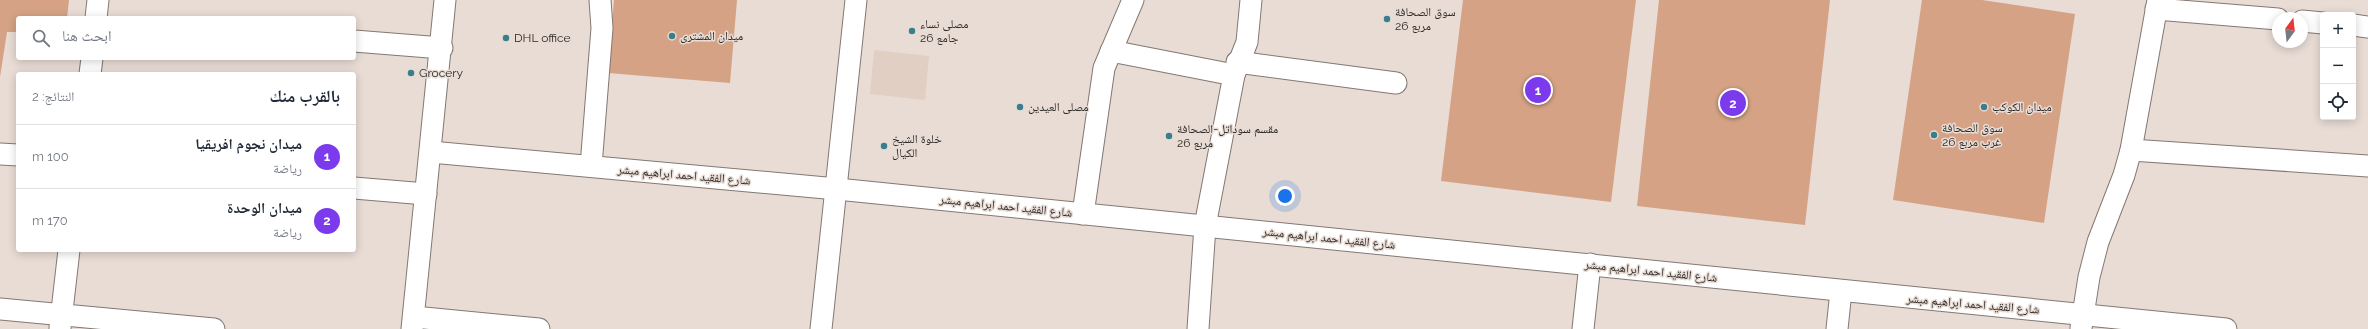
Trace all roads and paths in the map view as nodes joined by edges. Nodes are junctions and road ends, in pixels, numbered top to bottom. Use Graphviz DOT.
graph roads {
  1 [pos="98,0"];
  2 [pos="445,0"];
  3 [pos="600,0"];
  4 [pos="856,0"];
  5 [pos="1133,0"];
  6 [pos="1251,0"];
  7 [pos="2157,5"];
  8 [pos="96,16"];
  9 [pos="2272,18"];
  10 [pos="2308,22"];
  11 [pos="2320,23"];
  12 [pos="2356,25"];
  13 [pos="2368,27"];
  14 [pos="356,41"];
  15 [pos="442,48"];
  16 [pos="1111,51"];
  17 [pos="92,60"];
  18 [pos="1236,68"];
  19 [pos="90,72"];
  20 [pos="1396,83"];
  21 [pos="2131,150"];
  22 [pos="431,152"];
  23 [pos="0,154"];
  24 [pos="16,155"];
  25 [pos="591,166"];
  26 [pos="2368,166"];
  27 [pos="356,188"];
  28 [pos="836,189"];
  29 [pos="426,194"];
  30 [pos="1083,214"];
  31 [pos="1205,226"];
  32 [pos="69,252"];
  33 [pos="1590,264"];
  34 [pos="1841,291"];
  35 [pos="0,309"];
  36 [pos="61,322"];
  37 [pos="2082,322"];
  38 [pos="413,323"];
  39 [pos="214,329"];
  40 [pos="539,329"];
  41 [pos="821,329"];
  42 [pos="1198,329"];
  43 [pos="1583,329"];
  44 [pos="1837,329"];
  45 [pos="2226,329"];
  1 -- 8 [label="street"];
  2 -- 15 [label="street"];
  3 -- 25 [label="street"];
  4 -- 28 [label="street"];
  5 -- 16 [label="street"];
  6 -- 18 [label="street"];
  7 -- 9 [label="street"];
  7 -- 21 [label="street"];
  10 -- 11 [label="street"];
  12 -- 13 [label="street"];
  14 -- 15 [label="street"];
  15 -- 22 [label="street"];
  16 -- 18 [label="street"];
  16 -- 30 [label="street"];
  17 -- 19 [label="street"];
  18 -- 20 [label="street"];
  18 -- 31 [label="street"];
  21 -- 26 [label="street"];
  21 -- 37 [label="street"];
  22 -- 25 [label="street, شارع الفقيد احمد ابراهيم مبشر"];
  22 -- 29 [label="street"];
  23 -- 24 [label="street"];
  25 -- 28 [label="street, شارع الفقيد احمد ابراهيم مبشر"];
  27 -- 29 [label="street"];
  28 -- 30 [label="street, شارع الفقيد احمد ابراهيم مبشر"];
  28 -- 41 [label="street"];
  29 -- 38 [label="street"];
  30 -- 31 [label="street, شارع الفقيد احمد ابراهيم مبشر"];
  31 -- 33 [label="street, شارع الفقيد احمد ابراهيم مبشر"];
  31 -- 42 [label="street"];
  32 -- 36 [label="street"];
  33 -- 34 [label="street, شارع الفقيد احمد ابراهيم مبشر"];
  33 -- 43 [label="street"];
  34 -- 37 [label="street, شارع الفقيد احمد ابراهيم مبشر"];
  34 -- 44 [label="street"];
  35 -- 36 [label="street"];
  36 -- 39 [label="street"];
  37 -- 45 [label="street, شارع الفقيد احمد ابراهيم مبشر"];
  38 -- 40 [label="street"];
}
